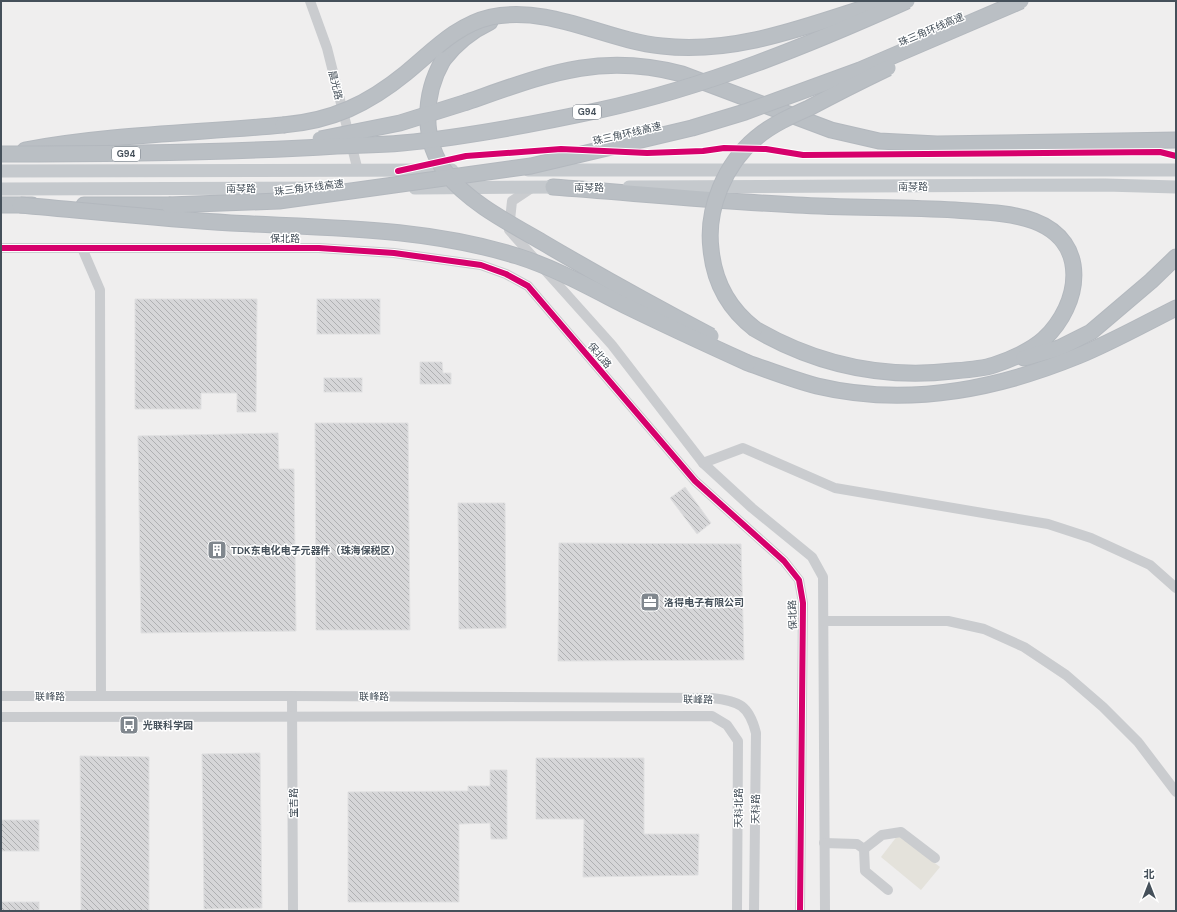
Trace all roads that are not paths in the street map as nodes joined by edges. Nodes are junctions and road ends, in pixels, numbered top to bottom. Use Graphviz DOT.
graph roads {
  1 [pos="310,1"];
  2 [pos="886,1"];
  3 [pos="908,1"];
  4 [pos="1019,2"];
  5 [pos="503,15"];
  6 [pos="1176,140"];
  7 [pos="250,152"];
  8 [pos="1,154"];
  9 [pos="1176,170"];
  10 [pos="1,171"];
  11 [pos="358,171"];
  12 [pos="470,187"];
  13 [pos="533,187"];
  14 [pos="553,187"];
  15 [pos="1176,187"];
  16 [pos="1,189"];
  17 [pos="20,205"];
  18 [pos="1,206"];
  19 [pos="509,230"];
  20 [pos="1,248"];
  21 [pos="82,248"];
  22 [pos="1176,257"];
  23 [pos="1176,308"];
  24 [pos="749,360"];
  25 [pos="994,365"];
  26 [pos="703,463"];
  27 [pos="1176,588"];
  28 [pos="824,622"];
  29 [pos="1,696"];
  30 [pos="101,696"];
  31 [pos="292,696"];
  32 [pos="745,709"];
  33 [pos="292,716"];
  34 [pos="712,716"];
  35 [pos="1,717"];
  36 [pos="1176,792"];
  37 [pos="824,843"];
  38 [pos="864,848"];
  39 [pos="935,858"];
  40 [pos="888,890"];
  41 [pos="293,911"];
  42 [pos="737,911"];
  43 [pos="754,911"];
  44 [pos="800,911"];
  45 [pos="825,911"];
  1 -- 11 [label="street, 晨光路"];
  2 -- 5 [label="highway, bridge"];
  3 -- 7 [label="highway, G94, bridge"];
  4 -- 17 [label="highway, 珠三角环线高速, bridge"];
  4 -- 25 [label="highway, bridge"];
  5 -- 8 [label="highway, bridge"];
  5 -- 24 [label="highway, bridge"];
  6 -- 7 [label="highway, bridge"];
  7 -- 8 [label="highway, G94, bridge"];
  9 -- 11 [label="main road, 南琴路"];
  10 -- 11 [label="main road, 南琴路"];
  12 -- 13 [label="main road, 南琴路"];
  12 -- 16 [label="main road, 南琴路"];
  12 -- 19 [label="street"];
  13 -- 14 [label="main road, 南琴路"];
  13 -- 19 [label="street"];
  14 -- 15 [label="main road, 南琴路"];
  14 -- 25 [label="highway"];
  17 -- 18 [label="highway, 珠三角环线高速"];
  17 -- 24 [label="highway, bridge"];
  19 -- 26 [label="street"];
  20 -- 21 [label="street, 保北路"];
  21 -- 30 [label="street"];
  21 -- 44 [label="street, 保北路"];
  22 -- 25 [label="highway"];
  23 -- 24 [label="highway"];
  26 -- 27 [label="street"];
  26 -- 28 [label="street"];
  28 -- 36 [label="street"];
  28 -- 37 [label="street"];
  29 -- 30 [label="street, 联峰路"];
  30 -- 31 [label="street, 联峰路"];
  31 -- 32 [label="street, 联峰路"];
  31 -- 33 [label="street, 宝吉路"];
  32 -- 43 [label="street, 天科路"];
  33 -- 34 [label="street, 联峰路"];
  33 -- 35 [label="street, 联峰路"];
  33 -- 41 [label="street, 宝吉路"];
  34 -- 42 [label="street, 天科北路"];
  37 -- 38 [label="street"];
  37 -- 45 [label="street"];
  38 -- 39 [label="street"];
  38 -- 40 [label="street"];
}
